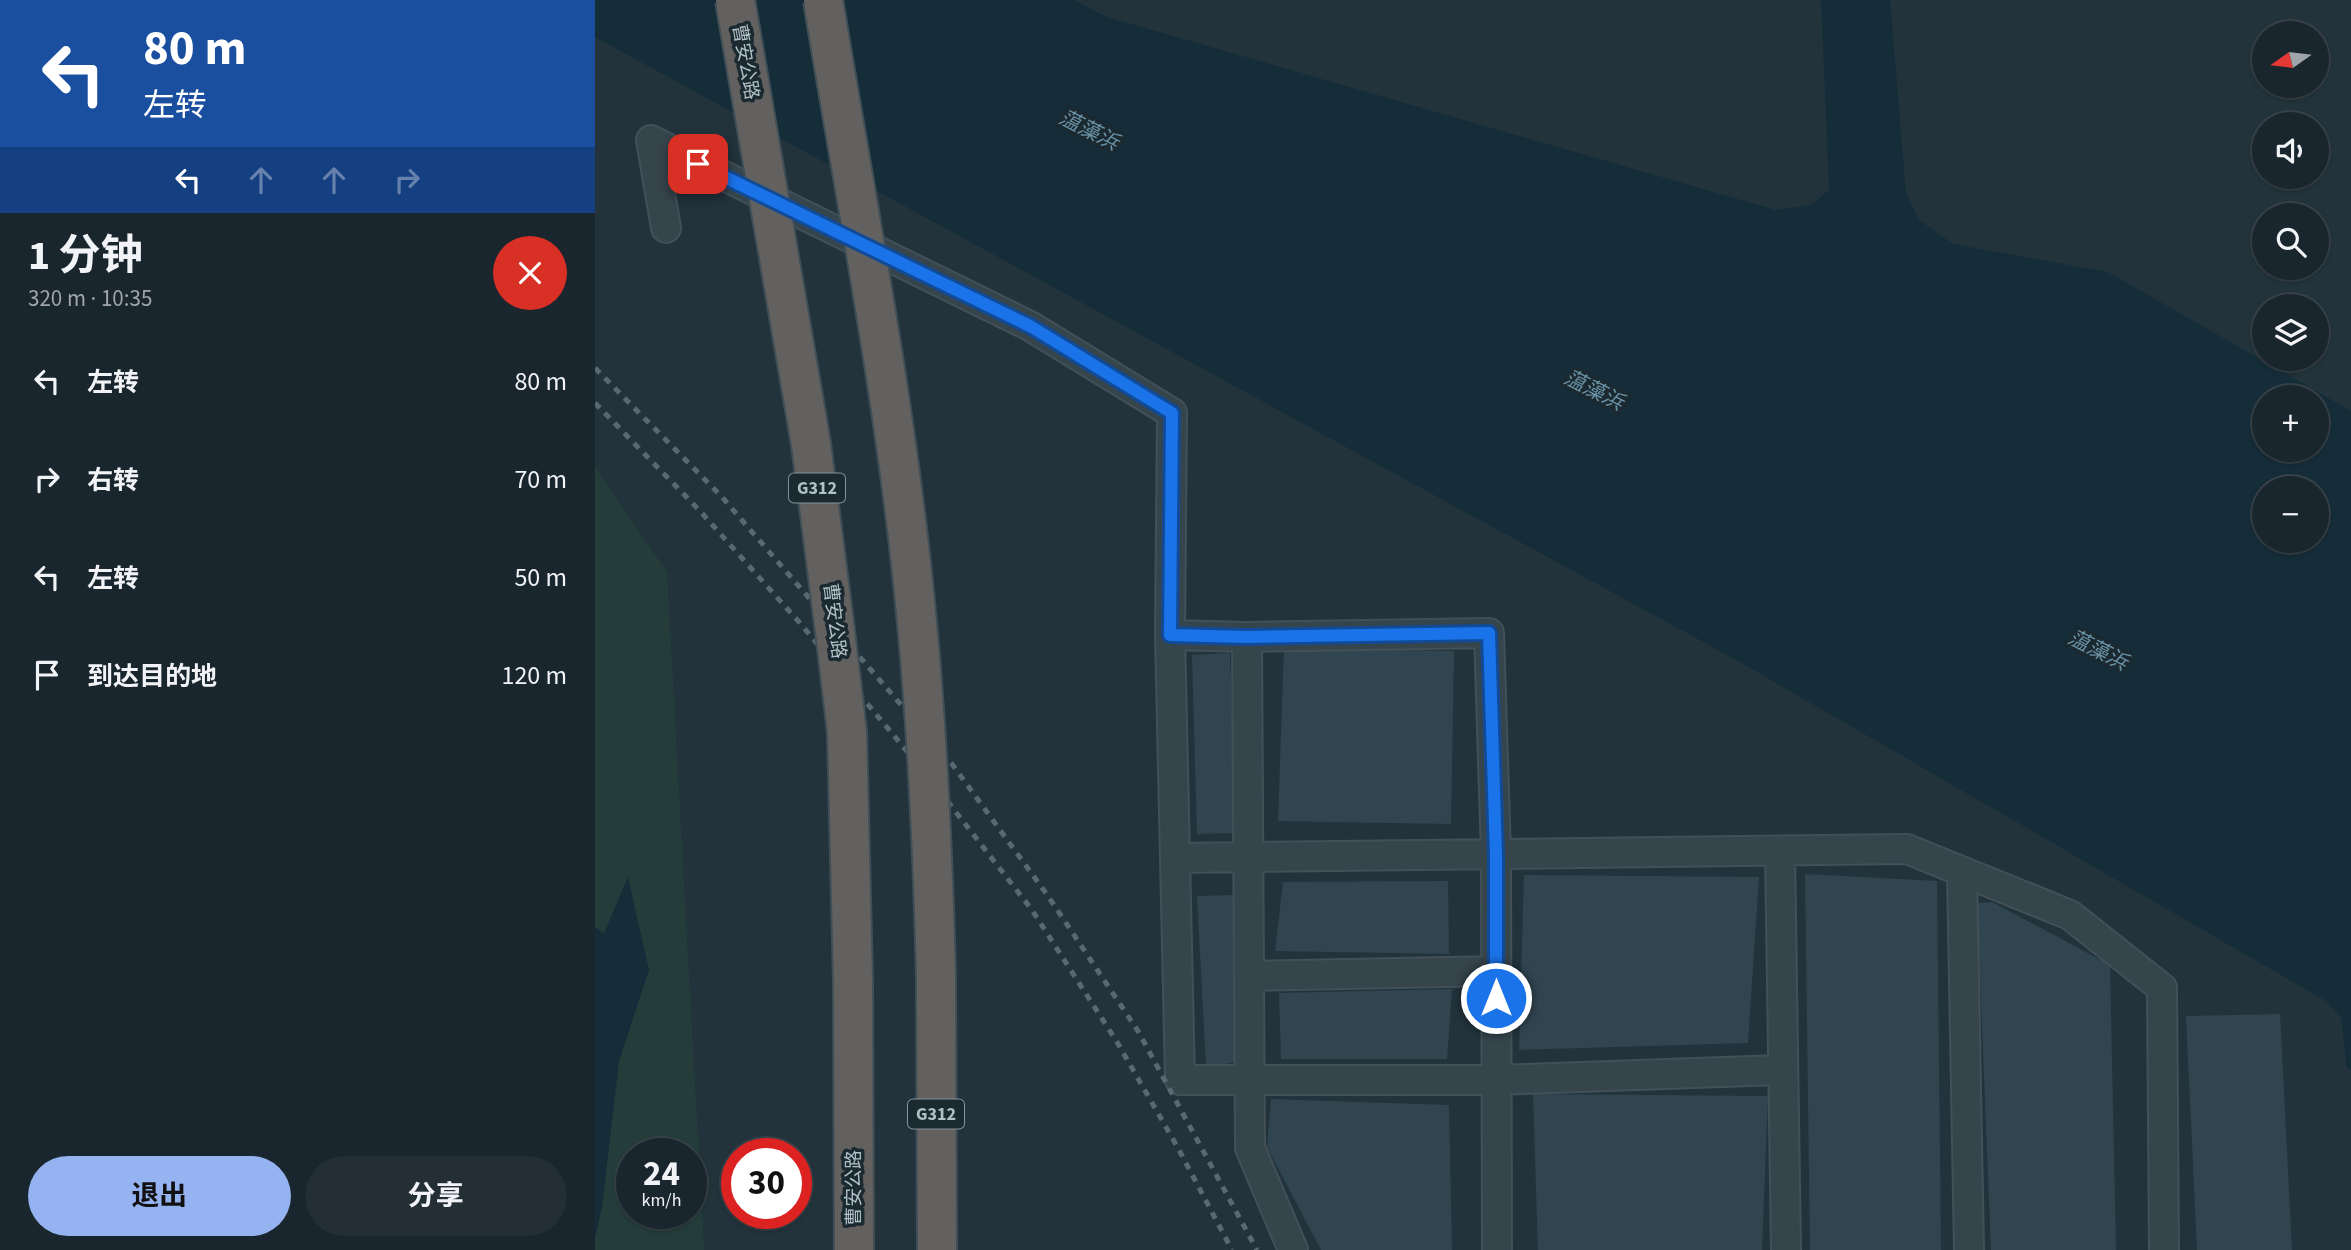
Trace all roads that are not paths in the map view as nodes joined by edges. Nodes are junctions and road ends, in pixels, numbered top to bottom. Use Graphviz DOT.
graph roads {
  1 [pos="735,0"];
  2 [pos="823,0"];
  3 [pos="666,228"];
  4 [pos="1170,635"];
  5 [pos="1247,637"];
  6 [pos="1780,851"];
  7 [pos="1496,855"];
  8 [pos="1175,858"];
  9 [pos="1250,858"];
  10 [pos="1962,872"];
  11 [pos="1496,971"];
  12 [pos="1250,976"];
  13 [pos="1783,1070"];
  14 [pos="1250,1079"];
  15 [pos="1496,1080"];
  16 [pos="854,1250"];
  17 [pos="937,1250"];
  18 [pos="1293,1250"];
  19 [pos="1497,1250"];
  20 [pos="1786,1250"];
  21 [pos="1969,1250"];
  22 [pos="2164,1250"];
  1 -- 16 [label="highway, 曹安公路 / G312, bridge"];
  2 -- 17 [label="highway, G312, bridge"];
  3 -- 4 [label="street"];
  4 -- 5 [label="street"];
  4 -- 8 [label="street"];
  5 -- 7 [label="street"];
  5 -- 9 [label="street"];
  6 -- 7 [label="street"];
  6 -- 10 [label="street"];
  6 -- 13 [label="street"];
  7 -- 9 [label="street"];
  7 -- 11 [label="street"];
  8 -- 9 [label="street"];
  8 -- 14 [label="street"];
  9 -- 12 [label="street"];
  10 -- 21 [label="street"];
  10 -- 22 [label="street"];
  11 -- 12 [label="street"];
  11 -- 15 [label="street"];
  12 -- 14 [label="street"];
  13 -- 15 [label="street"];
  13 -- 20 [label="street"];
  14 -- 15 [label="street"];
  14 -- 18 [label="street"];
  15 -- 19 [label="street"];
}
